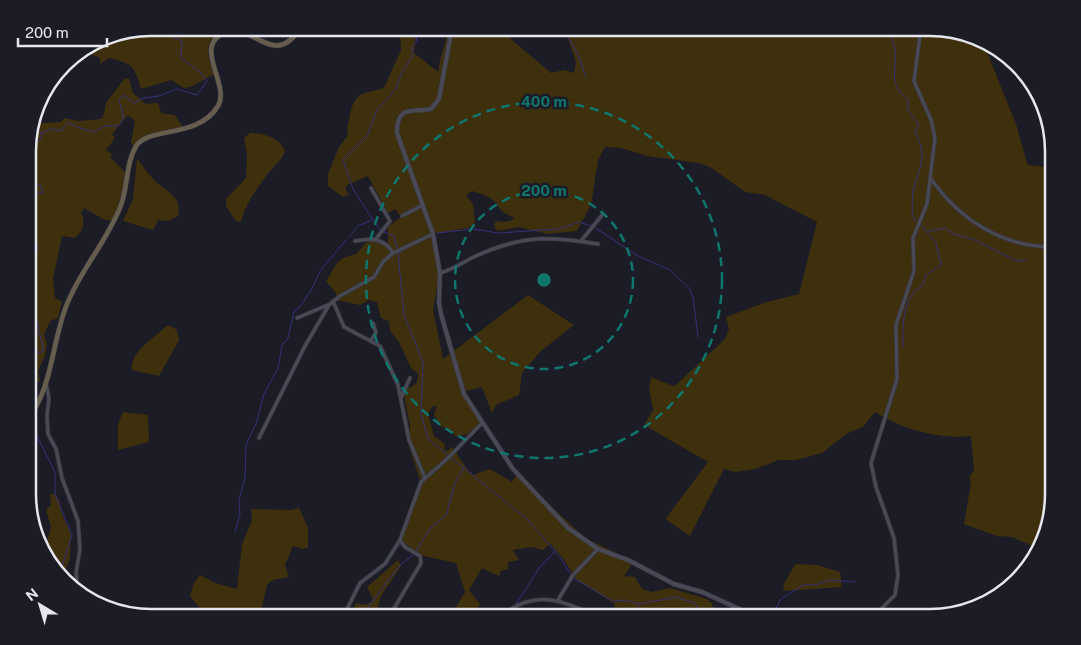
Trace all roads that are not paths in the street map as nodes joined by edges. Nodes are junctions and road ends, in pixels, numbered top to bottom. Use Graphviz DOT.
graph roads {
  1 [pos="219,36"];
  2 [pos="246,36"];
  3 [pos="294,36"];
  4 [pos="450,36"];
  5 [pos="920,36"];
  6 [pos="931,179"];
  7 [pos="371,188"];
  8 [pos="423,205"];
  9 [pos="603,214"];
  10 [pos="402,216"];
  11 [pos="433,234"];
  12 [pos="375,240"];
  13 [pos="355,241"];
  14 [pos="580,241"];
  15 [pos="598,244"];
  16 [pos="1045,246"];
  17 [pos="394,253"];
  18 [pos="440,274"];
  19 [pos="333,301"];
  20 [pos="329,305"];
  21 [pos="297,318"];
  22 [pos="373,323"];
  23 [pos="370,340"];
  24 [pos="410,378"];
  25 [pos="46,384"];
  26 [pos="401,398"];
  27 [pos="36,403"];
  28 [pos="482,423"];
  29 [pos="259,438"];
  30 [pos="424,478"];
  31 [pos="400,540"];
  32 [pos="598,549"];
  33 [pos="77,582"];
  34 [pos="558,600"];
  35 [pos="347,609"];
  36 [pos="394,609"];
  37 [pos="510,609"];
  38 [pos="579,609"];
  39 [pos="740,609"];
  40 [pos="882,609"];
  1 -- 25 [label="main road"];
  2 -- 3 [label="main road"];
  4 -- 8 [label="street"];
  5 -- 6 [label="street"];
  6 -- 16 [label="street"];
  6 -- 40 [label="street"];
  7 -- 12 [label="street"];
  8 -- 10 [label="street"];
  8 -- 11 [label="street"];
  9 -- 14 [label="street"];
  11 -- 17 [label="street"];
  11 -- 18 [label="street"];
  12 -- 13 [label="street"];
  12 -- 17 [label="street"];
  14 -- 15 [label="street"];
  14 -- 18 [label="street"];
  17 -- 19 [label="street"];
  18 -- 28 [label="street"];
  19 -- 20 [label="street"];
  19 -- 23 [label="street"];
  20 -- 21 [label="street"];
  20 -- 29 [label="street"];
  22 -- 23 [label="street"];
  23 -- 26 [label="street"];
  24 -- 26 [label="street"];
  25 -- 27 [label="main road"];
  25 -- 33 [label="street"];
  26 -- 30 [label="street"];
  28 -- 30 [label="street"];
  28 -- 32 [label="street"];
  30 -- 31 [label="street"];
  31 -- 35 [label="street"];
  31 -- 36 [label="street"];
  32 -- 34 [label="street"];
  32 -- 39 [label="street"];
  34 -- 37 [label="street"];
  34 -- 38 [label="street"];
}
